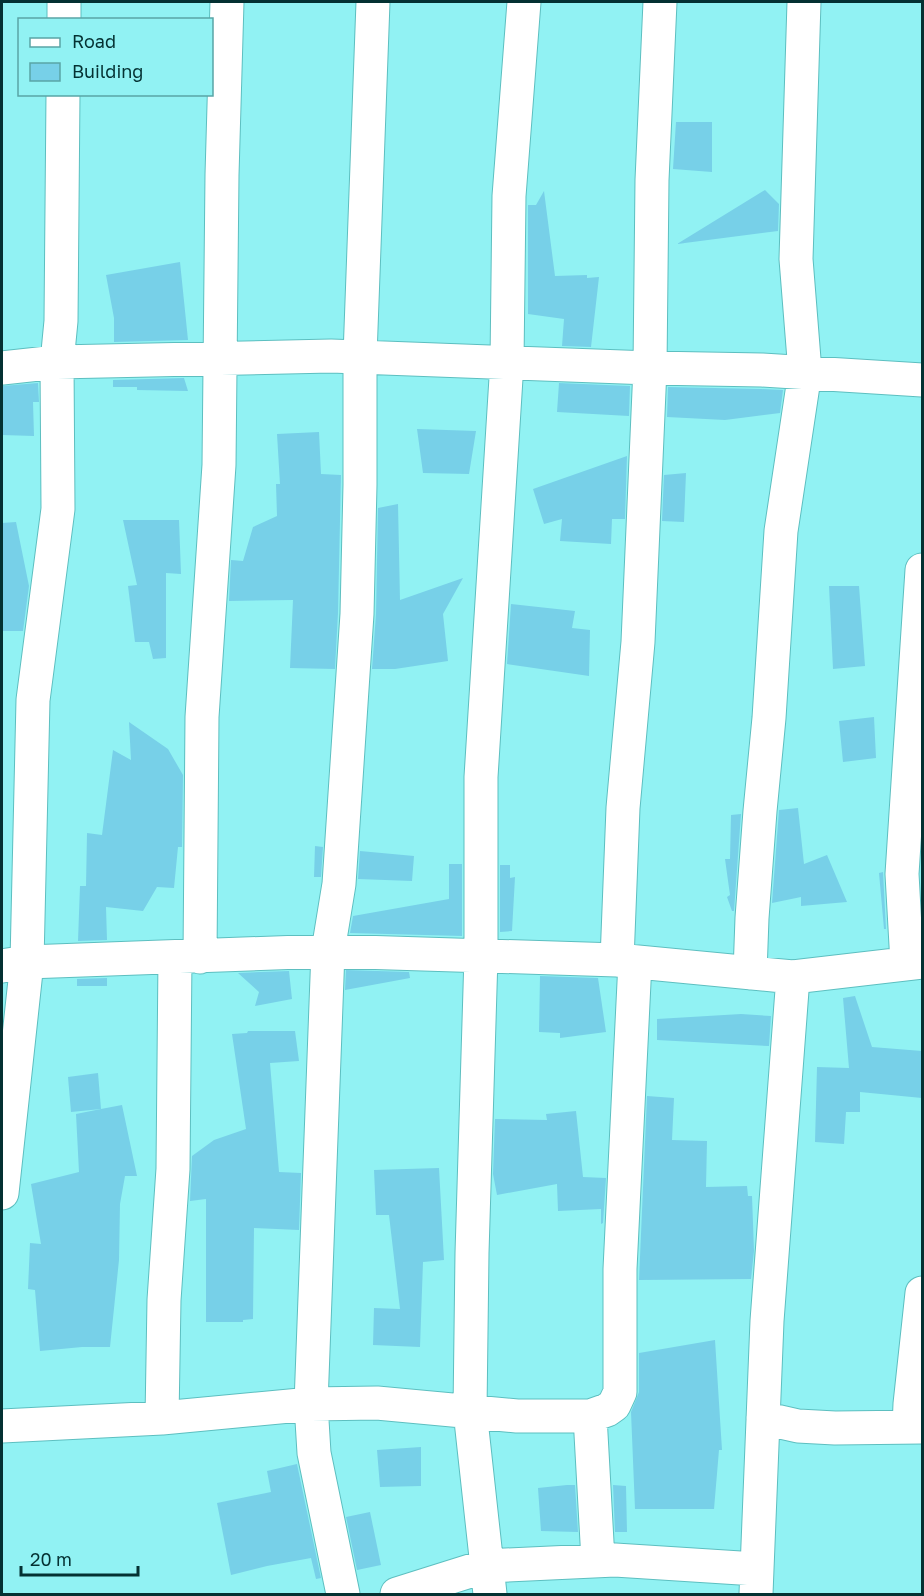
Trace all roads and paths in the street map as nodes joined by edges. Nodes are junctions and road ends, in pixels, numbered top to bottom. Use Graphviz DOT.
graph roads {
  1 [pos="64,2"];
  2 [pos="227,2"];
  3 [pos="373,2"];
  4 [pos="524,2"];
  5 [pos="660,2"];
  6 [pos="804,2"];
  7 [pos="64,18"];
  8 [pos="63,96"];
  9 [pos="360,356"];
  10 [pos="220,359"];
  11 [pos="57,362"];
  12 [pos="507,362"];
  13 [pos="2,368"];
  14 [pos="650,368"];
  15 [pos="805,372"];
  16 [pos="922,380"];
  17 [pos="922,570"];
  18 [pos="328,951"];
  19 [pos="482,956"];
  20 [pos="187,957"];
  21 [pos="626,961"];
  22 [pos="915,962"];
  23 [pos="14,964"];
  24 [pos="750,973"];
  25 [pos="793,977"];
  26 [pos="2,1193"];
  27 [pos="922,1293"];
  28 [pos="311,1404"];
  29 [pos="470,1411"];
  30 [pos="590,1416"];
  31 [pos="162,1418"];
  32 [pos="764,1418"];
  33 [pos="2,1426"];
  34 [pos="916,1427"];
  35 [pos="598,1560"];
  36 [pos="488,1580"];
  37 [pos="756,1582"];
  38 [pos="343,1594"];
  39 [pos="397,1594"];
  1 -- 7 [label="street"];
  2 -- 10 [label="street"];
  3 -- 9 [label="street"];
  4 -- 12 [label="street"];
  5 -- 14 [label="street"];
  6 -- 15 [label="street"];
  8 -- 11 [label="street"];
  9 -- 10 [label="street"];
  9 -- 12 [label="street"];
  9 -- 18 [label="street"];
  10 -- 11 [label="street"];
  10 -- 20 [label="street"];
  11 -- 13 [label="street"];
  11 -- 23 [label="street"];
  12 -- 14 [label="street"];
  12 -- 19 [label="street"];
  14 -- 15 [label="street"];
  14 -- 21 [label="street"];
  15 -- 16 [label="street"];
  15 -- 24 [label="street"];
  17 -- 22 [label="street"];
  18 -- 19 [label="street"];
  18 -- 20 [label="street"];
  18 -- 28 [label="street"];
  19 -- 21 [label="street"];
  19 -- 29 [label="street"];
  20 -- 23 [label="street"];
  20 -- 31 [label="street"];
  21 -- 24 [label="street"];
  21 -- 30 [label="street"];
  22 -- 25 [label="street"];
  23 -- 26 [label="street"];
  24 -- 25 [label="street"];
  25 -- 32 [label="street"];
  27 -- 34 [label="street"];
  28 -- 29 [label="street"];
  28 -- 31 [label="street"];
  28 -- 38 [label="street"];
  29 -- 30 [label="street"];
  29 -- 36 [label="street"];
  30 -- 35 [label="street"];
  31 -- 33 [label="street"];
  32 -- 34 [label="street"];
  32 -- 37 [label="street"];
  35 -- 36 [label="street"];
  35 -- 37 [label="street"];
  36 -- 39 [label="street"];
}
